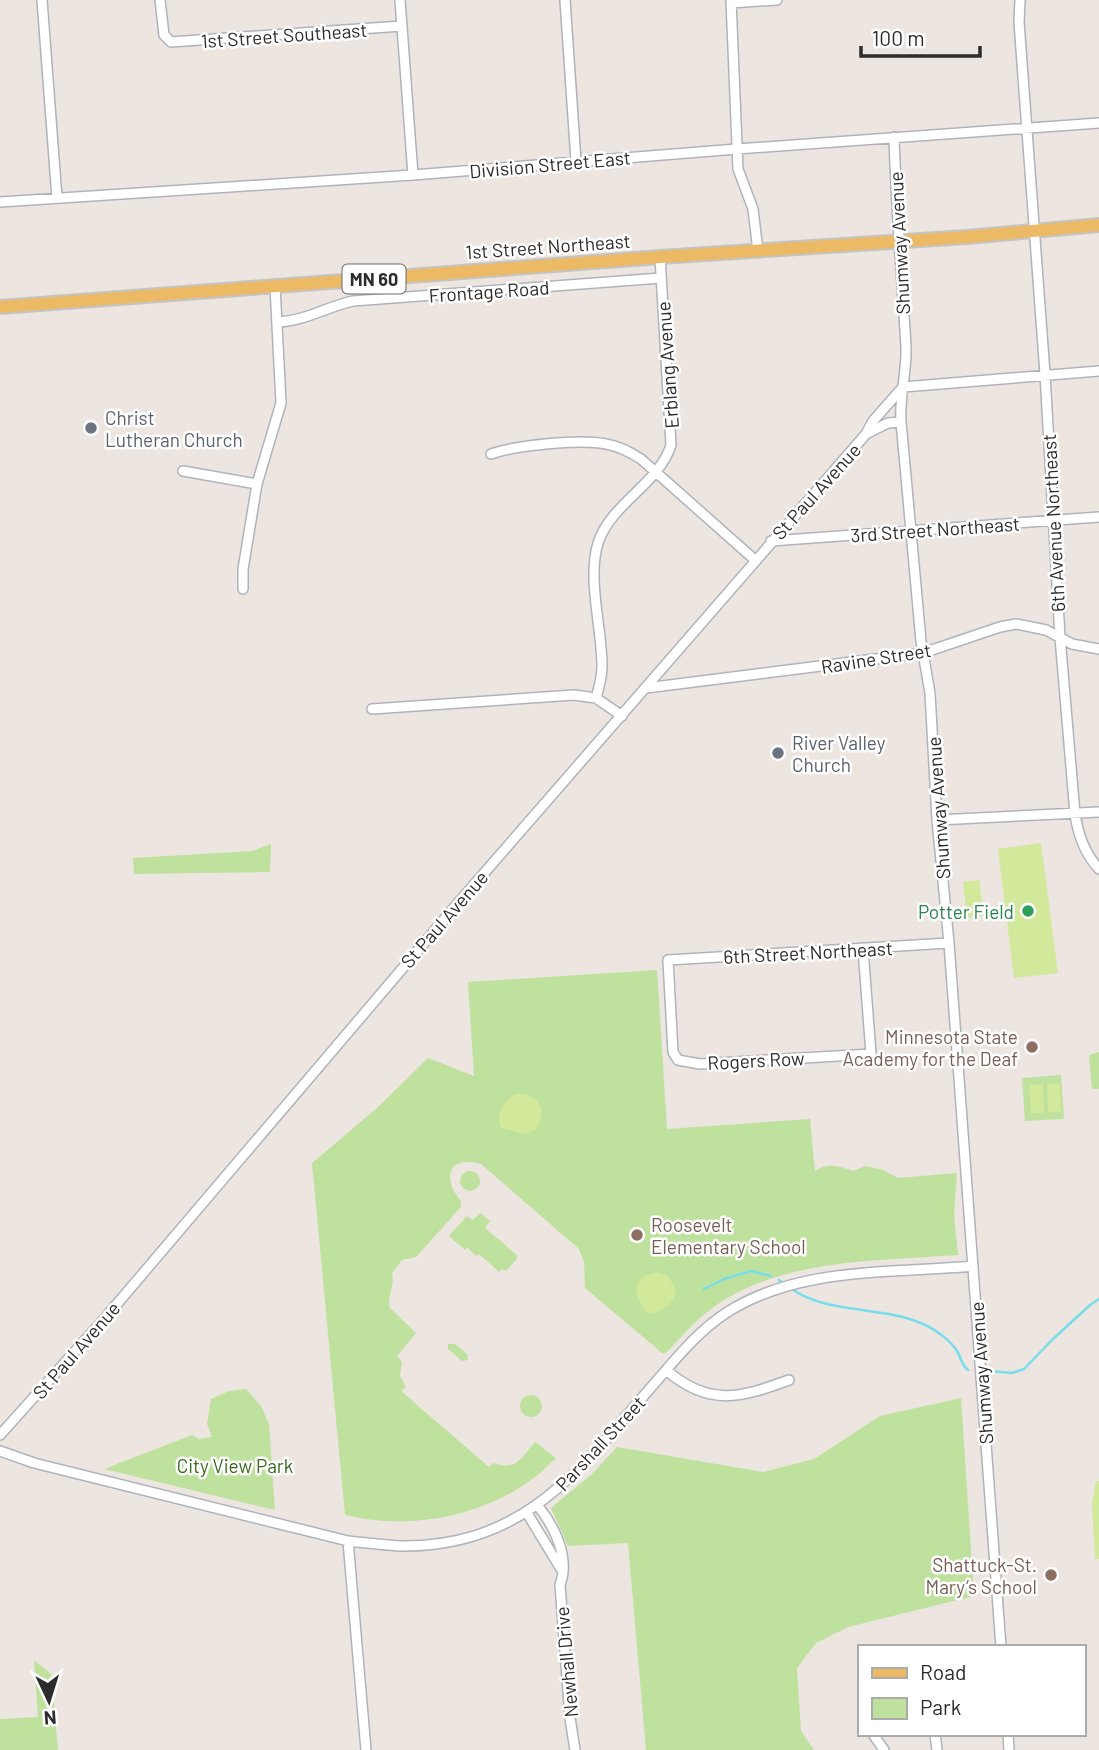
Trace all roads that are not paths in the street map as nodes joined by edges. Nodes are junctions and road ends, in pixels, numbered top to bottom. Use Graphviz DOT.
graph roads {
  1 [pos="42,0"];
  2 [pos="160,0"];
  3 [pos="400,0"];
  4 [pos="565,0"];
  5 [pos="777,0"];
  6 [pos="1020,0"];
  7 [pos="731,1"];
  8 [pos="402,26"];
  9 [pos="1099,123"];
  10 [pos="1026,128"];
  11 [pos="894,137"];
  12 [pos="737,149"];
  13 [pos="576,161"];
  14 [pos="413,175"];
  15 [pos="57,198"];
  16 [pos="0,202"];
  17 [pos="1099,225"];
  18 [pos="1034,232"];
  19 [pos="898,242"];
  20 [pos="758,251"];
  21 [pos="660,257"];
  22 [pos="661,278"];
  23 [pos="275,286"];
  24 [pos="0,307"];
  25 [pos="278,322"];
  26 [pos="1099,371"];
  27 [pos="1045,374"];
  28 [pos="903,387"];
  29 [pos="901,422"];
  30 [pos="866,434"];
  31 [pos="491,454"];
  32 [pos="183,471"];
  33 [pos="655,471"];
  34 [pos="257,484"];
  35 [pos="1099,516"];
  36 [pos="1054,521"];
  37 [pos="909,531"];
  38 [pos="771,541"];
  39 [pos="755,560"];
  40 [pos="243,589"];
  41 [pos="1060,637"];
  42 [pos="1099,649"];
  43 [pos="923,653"];
  44 [pos="646,688"];
  45 [pos="596,698"];
  46 [pos="372,709"];
  47 [pos="622,716"];
  48 [pos="1099,812"];
  49 [pos="1075,814"];
  50 [pos="937,820"];
  51 [pos="1099,869"];
  52 [pos="948,943"];
  53 [pos="863,949"];
  54 [pos="678,1060"];
  55 [pos="973,1266"];
  56 [pos="666,1370"];
  57 [pos="789,1380"];
  58 [pos="0,1435"];
  59 [pos="0,1451"];
  60 [pos="538,1506"];
  61 [pos="527,1513"];
  62 [pos="348,1541"];
  63 [pos="564,1574"];
  64 [pos="1001,1645"];
  65 [pos="366,1750"];
  66 [pos="575,1750"];
  1 -- 15 [label="street"];
  2 -- 8 [label="street, 1st Street Southeast"];
  3 -- 8 [label="street"];
  4 -- 13 [label="street"];
  5 -- 7 [label="street"];
  6 -- 10 [label="street, 6th Avenue Northeast"];
  7 -- 12 [label="street"];
  8 -- 14 [label="street"];
  9 -- 10 [label="street, Division Street East"];
  10 -- 11 [label="street, Division Street East"];
  10 -- 18 [label="street, 6th Avenue Northeast"];
  11 -- 12 [label="street, Division Street East"];
  11 -- 19 [label="street, Shumway Avenue"];
  12 -- 13 [label="street, Division Street East"];
  12 -- 20 [label="street"];
  13 -- 14 [label="street, Division Street East"];
  14 -- 15 [label="street, Division Street East"];
  15 -- 16 [label="street, Division Street East"];
  17 -- 18 [label="main road, 1st Street Northeast / MN 60"];
  18 -- 19 [label="main road, 1st Street Northeast / MN 60"];
  18 -- 27 [label="street, 6th Avenue Northeast"];
  19 -- 20 [label="main road, 1st Street Northeast / MN 60"];
  19 -- 28 [label="street, Shumway Avenue"];
  20 -- 21 [label="main road, 1st Street Northeast / MN 60"];
  21 -- 22 [label="street, Erblang Avenue"];
  21 -- 23 [label="main road, 1st Street Northeast / MN 60"];
  22 -- 25 [label="street, Frontage Road"];
  22 -- 33 [label="street, Erblang Avenue"];
  23 -- 24 [label="main road, 1st Street Northeast / MN 60"];
  23 -- 25 [label="street"];
  25 -- 34 [label="street"];
  26 -- 27 [label="street"];
  27 -- 28 [label="street"];
  27 -- 36 [label="street, 6th Avenue Northeast"];
  28 -- 29 [label="street, Shumway Avenue"];
  28 -- 30 [label="street"];
  29 -- 30 [label="street, St Paul Avenue"];
  29 -- 37 [label="street, Shumway Avenue"];
  30 -- 38 [label="street, St Paul Avenue"];
  31 -- 33 [label="street"];
  32 -- 34 [label="street"];
  33 -- 39 [label="street"];
  33 -- 45 [label="street, Erblang Avenue"];
  34 -- 40 [label="street"];
  35 -- 36 [label="street, 3rd Street Northeast"];
  36 -- 37 [label="street, 3rd Street Northeast"];
  36 -- 41 [label="street, 6th Avenue Northeast"];
  37 -- 38 [label="street, 3rd Street Northeast"];
  37 -- 43 [label="street, Shumway Avenue"];
  38 -- 39 [label="street, St Paul Avenue"];
  39 -- 44 [label="street, St Paul Avenue"];
  41 -- 42 [label="street, Ravine Street"];
  41 -- 43 [label="street, Ravine Street"];
  41 -- 49 [label="street, 6th Avenue Northeast"];
  43 -- 44 [label="street, Ravine Street"];
  43 -- 50 [label="street, Shumway Avenue"];
  44 -- 47 [label="street, St Paul Avenue"];
  45 -- 46 [label="street"];
  45 -- 47 [label="street"];
  47 -- 58 [label="street, St Paul Avenue"];
  48 -- 49 [label="street"];
  49 -- 50 [label="street"];
  49 -- 51 [label="street, 6th Avenue Northeast"];
  50 -- 52 [label="street, Shumway Avenue"];
  52 -- 53 [label="street, 6th Street Northeast"];
  52 -- 55 [label="street, Shumway Avenue"];
  53 -- 54 [label="street, 6th Street Northeast"];
  53 -- 54 [label="street, Rogers Row"];
  55 -- 56 [label="street, Parshall Street"];
  55 -- 64 [label="street, Shumway Avenue"];
  56 -- 57 [label="street"];
  56 -- 60 [label="street, Parshall Street"];
  59 -- 62 [label="street, Parshall Street"];
  60 -- 61 [label="street, Parshall Street"];
  60 -- 63 [label="street, Newhall Drive"];
  61 -- 62 [label="street, Parshall Street"];
  61 -- 63 [label="street"];
  62 -- 65 [label="street"];
  63 -- 66 [label="street, Newhall Drive"];
}
